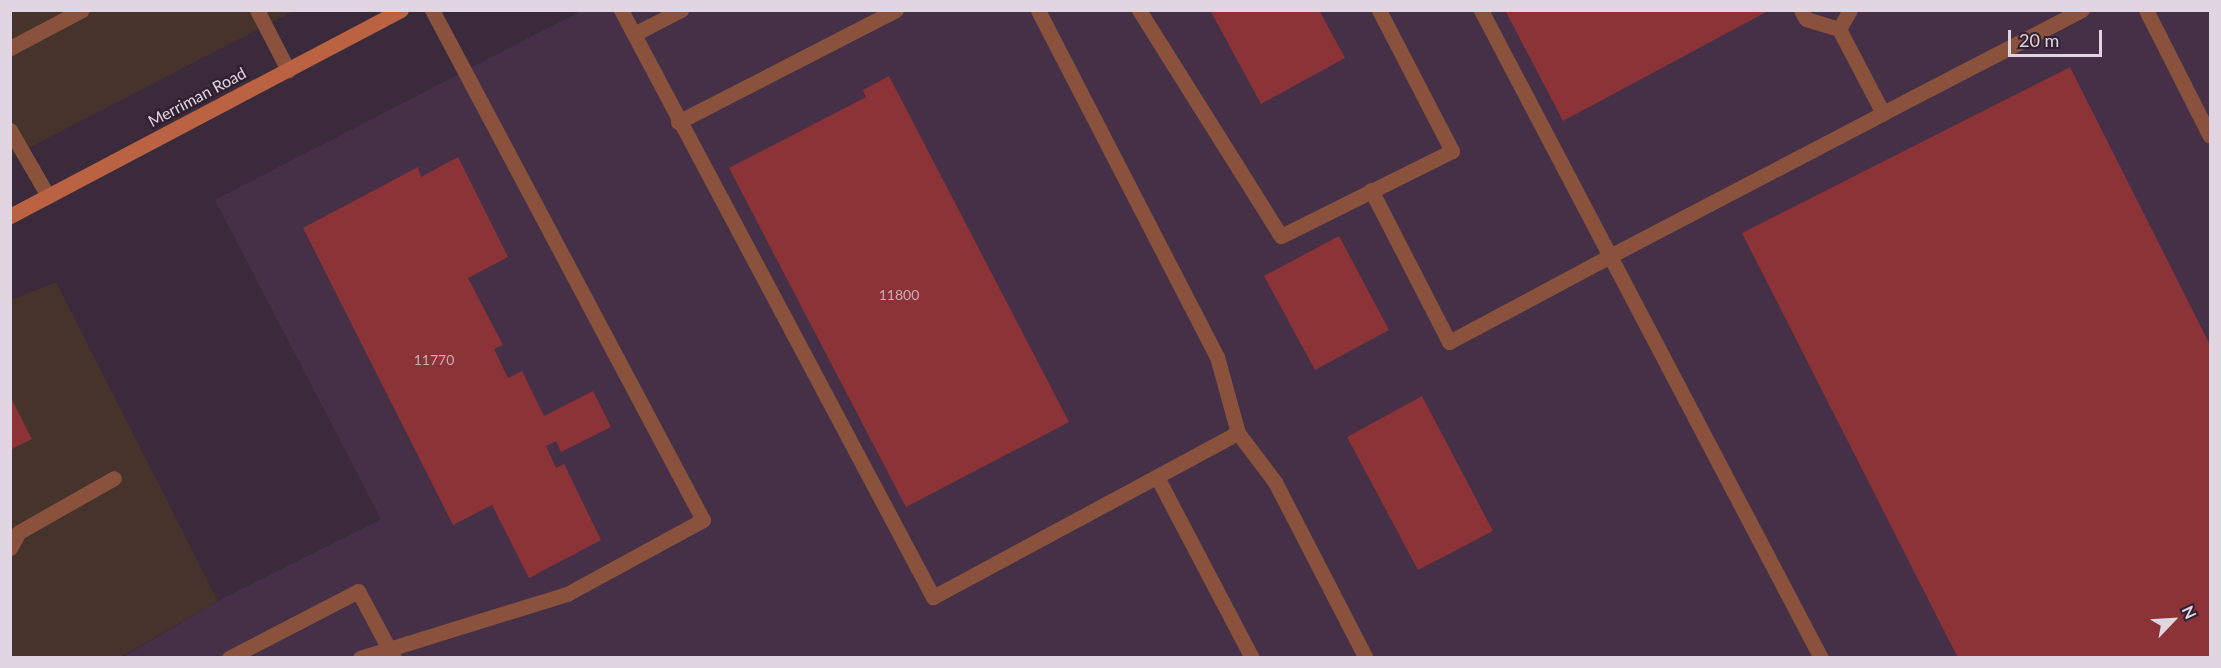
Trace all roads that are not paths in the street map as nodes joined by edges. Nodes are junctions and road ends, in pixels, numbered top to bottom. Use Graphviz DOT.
graph roads {
  1 [pos="82,10"];
  2 [pos="257,10"];
  3 [pos="401,10"];
  4 [pos="432,10"];
  5 [pos="621,10"];
  6 [pos="681,10"];
  7 [pos="1038,10"];
  8 [pos="1138,10"];
  9 [pos="1379,10"];
  10 [pos="1481,10"];
  11 [pos="1801,10"];
  12 [pos="1850,10"];
  13 [pos="2082,10"];
  14 [pos="2146,10"];
  15 [pos="895,11"];
  16 [pos="1839,29"];
  17 [pos="634,34"];
  18 [pos="10,48"];
  19 [pos="288,70"];
  20 [pos="1883,113"];
  21 [pos="678,122"];
  22 [pos="10,130"];
  23 [pos="2211,136"];
  24 [pos="1371,190"];
  25 [pos="48,196"];
  26 [pos="10,216"];
  27 [pos="1610,256"];
  28 [pos="1238,433"];
  29 [pos="1157,477"];
  30 [pos="114,478"];
  31 [pos="10,548"];
  32 [pos="391,652"];
  33 [pos="229,657"];
  34 [pos="360,657"];
  35 [pos="1252,657"];
  36 [pos="1366,657"];
  37 [pos="1821,657"];
  1 -- 18 [label="lane"];
  2 -- 19 [label="lane"];
  3 -- 19 [label="main road, Merriman Road"];
  4 -- 32 [label="lane"];
  5 -- 17 [label="lane"];
  6 -- 17 [label="lane"];
  7 -- 28 [label="lane"];
  8 -- 24 [label="lane"];
  9 -- 24 [label="lane"];
  10 -- 27 [label="lane"];
  11 -- 16 [label="lane"];
  12 -- 16 [label="lane"];
  13 -- 20 [label="lane"];
  14 -- 23 [label="lane"];
  15 -- 21 [label="lane"];
  16 -- 20 [label="lane"];
  17 -- 21 [label="lane"];
  19 -- 25 [label="main road, Merriman Road"];
  20 -- 27 [label="lane"];
  21 -- 29 [label="lane"];
  22 -- 25 [label="lane"];
  24 -- 27 [label="lane"];
  25 -- 26 [label="main road, Merriman Road"];
  27 -- 37 [label="lane"];
  28 -- 29 [label="lane"];
  28 -- 36 [label="lane"];
  29 -- 35 [label="lane"];
  30 -- 31 [label="lane"];
  32 -- 33 [label="lane"];
  32 -- 34 [label="lane"];
}
